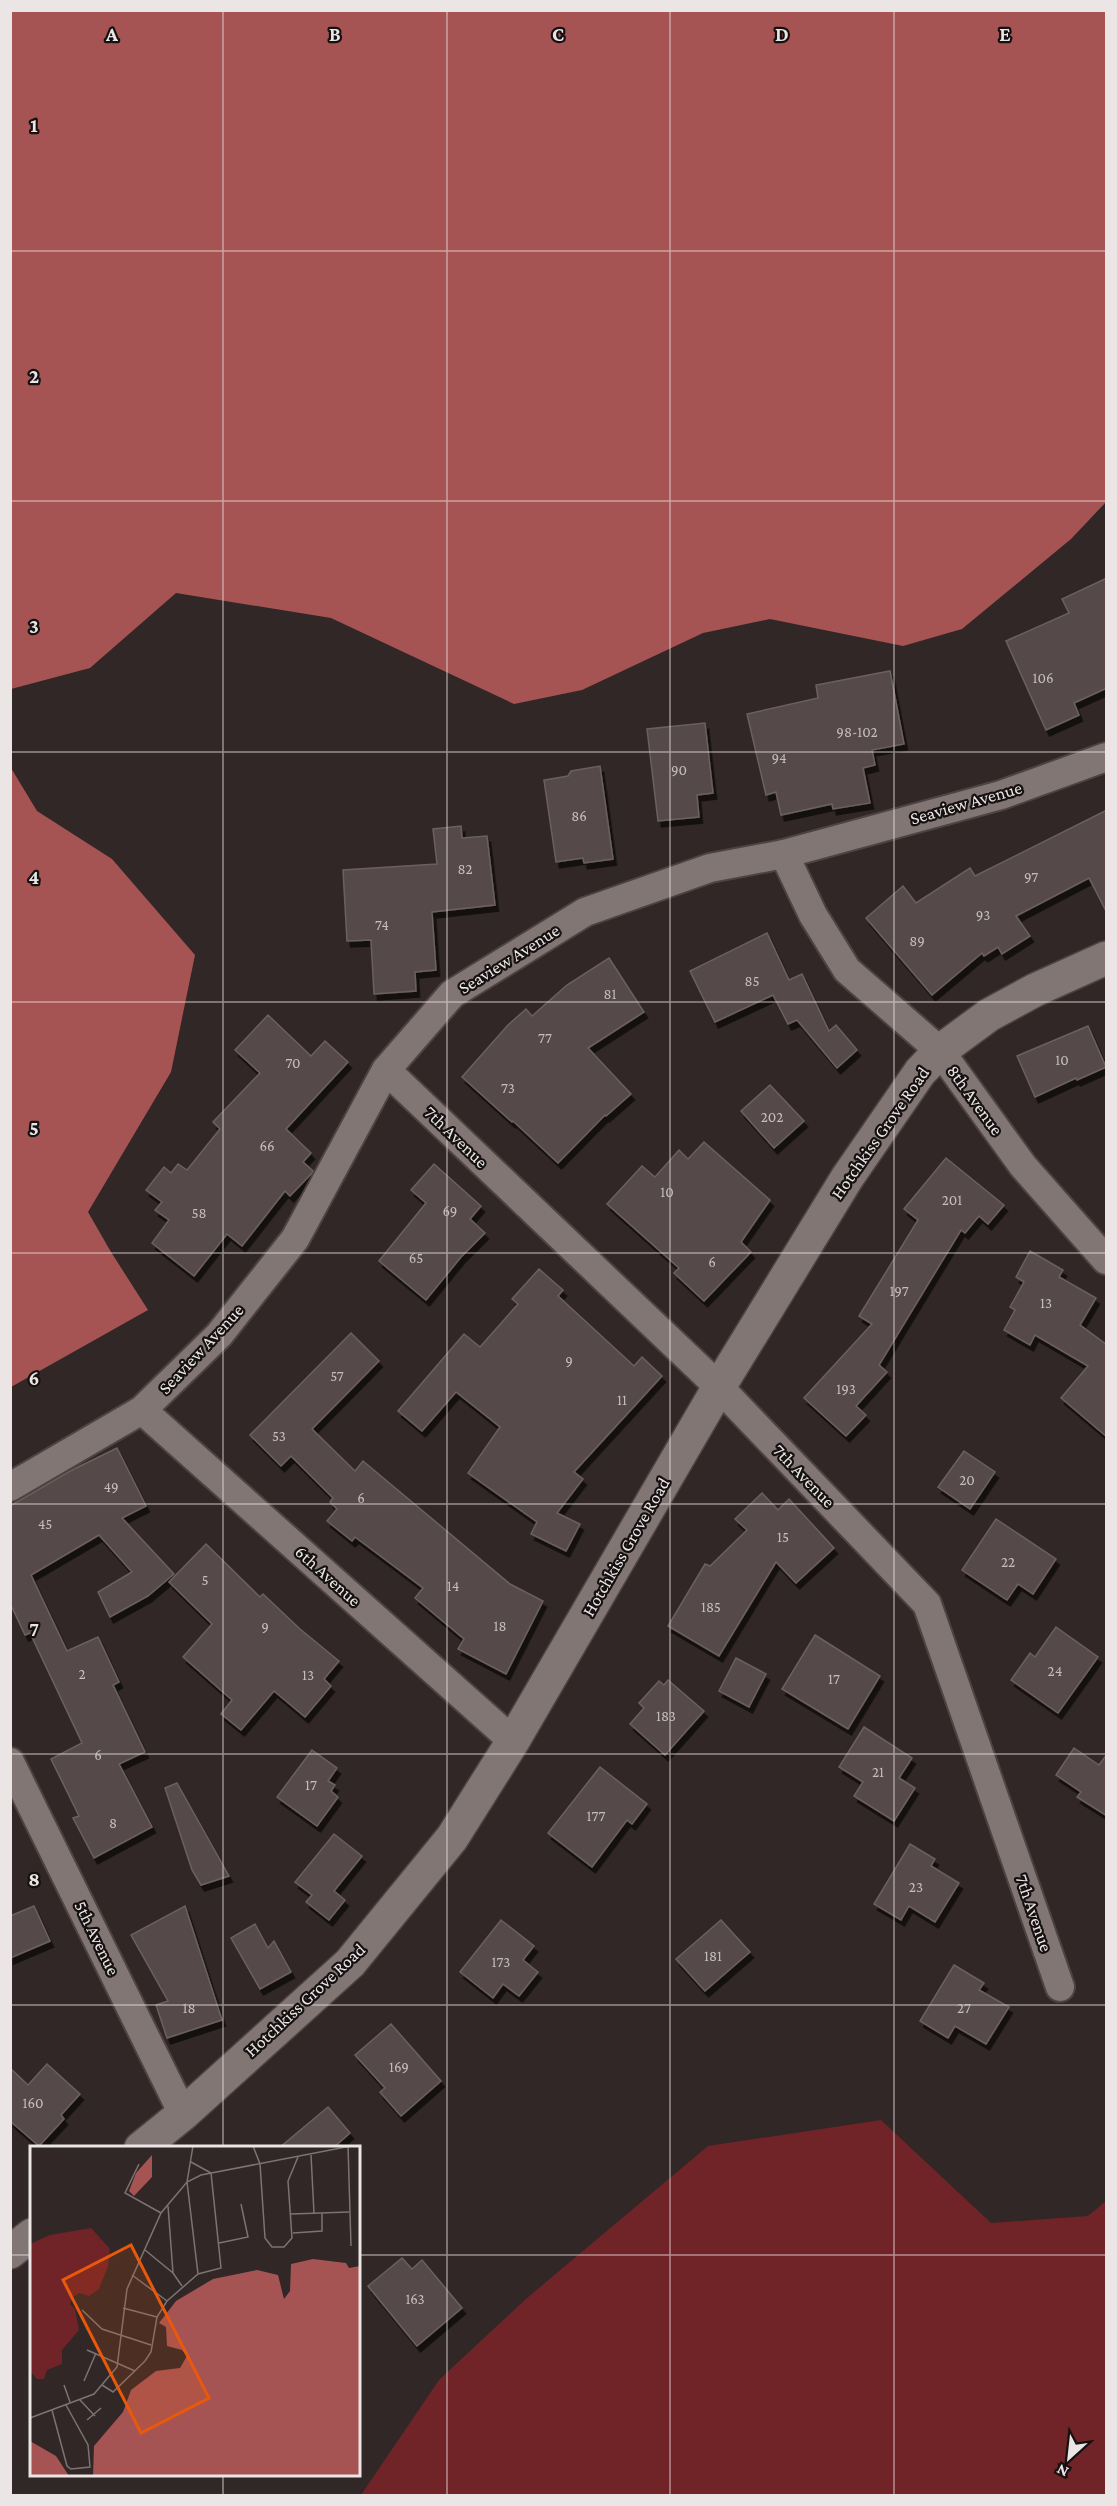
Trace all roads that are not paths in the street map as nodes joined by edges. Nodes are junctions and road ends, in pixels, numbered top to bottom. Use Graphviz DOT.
graph roads {
  1 [pos="1107,757"];
  2 [pos="784,855"];
  3 [pos="1107,958"];
  4 [pos="940,1051"];
  5 [pos="386,1070"];
  6 [pos="1107,1260"];
  7 [pos="718,1387"];
  8 [pos="142,1410"];
  9 [pos="10,1487"];
  10 [pos="513,1741"];
  11 [pos="10,1762"];
  12 [pos="1060,1987"];
  13 [pos="183,2114"];
  14 [pos="143,2146"];
  15 [pos="30,2237"];
  16 [pos="10,2252"];
  1 -- 2 [label="street, Seaview Avenue"];
  2 -- 4 [label="street, 8th Avenue"];
  2 -- 5 [label="street, Seaview Avenue"];
  3 -- 4 [label="main road, Hotchkiss Grove Road"];
  4 -- 6 [label="street, 8th Avenue"];
  4 -- 7 [label="main road, Hotchkiss Grove Road"];
  5 -- 7 [label="street, 7th Avenue"];
  5 -- 8 [label="street, Seaview Avenue"];
  7 -- 10 [label="main road, Hotchkiss Grove Road"];
  7 -- 12 [label="street, 7th Avenue"];
  8 -- 9 [label="street, Seaview Avenue"];
  8 -- 10 [label="street, 6th Avenue"];
  10 -- 13 [label="main road, Hotchkiss Grove Road"];
  11 -- 13 [label="street, 5th Avenue"];
  13 -- 14 [label="main road, Hotchkiss Grove Road"];
  15 -- 16 [label="main road"];
}
